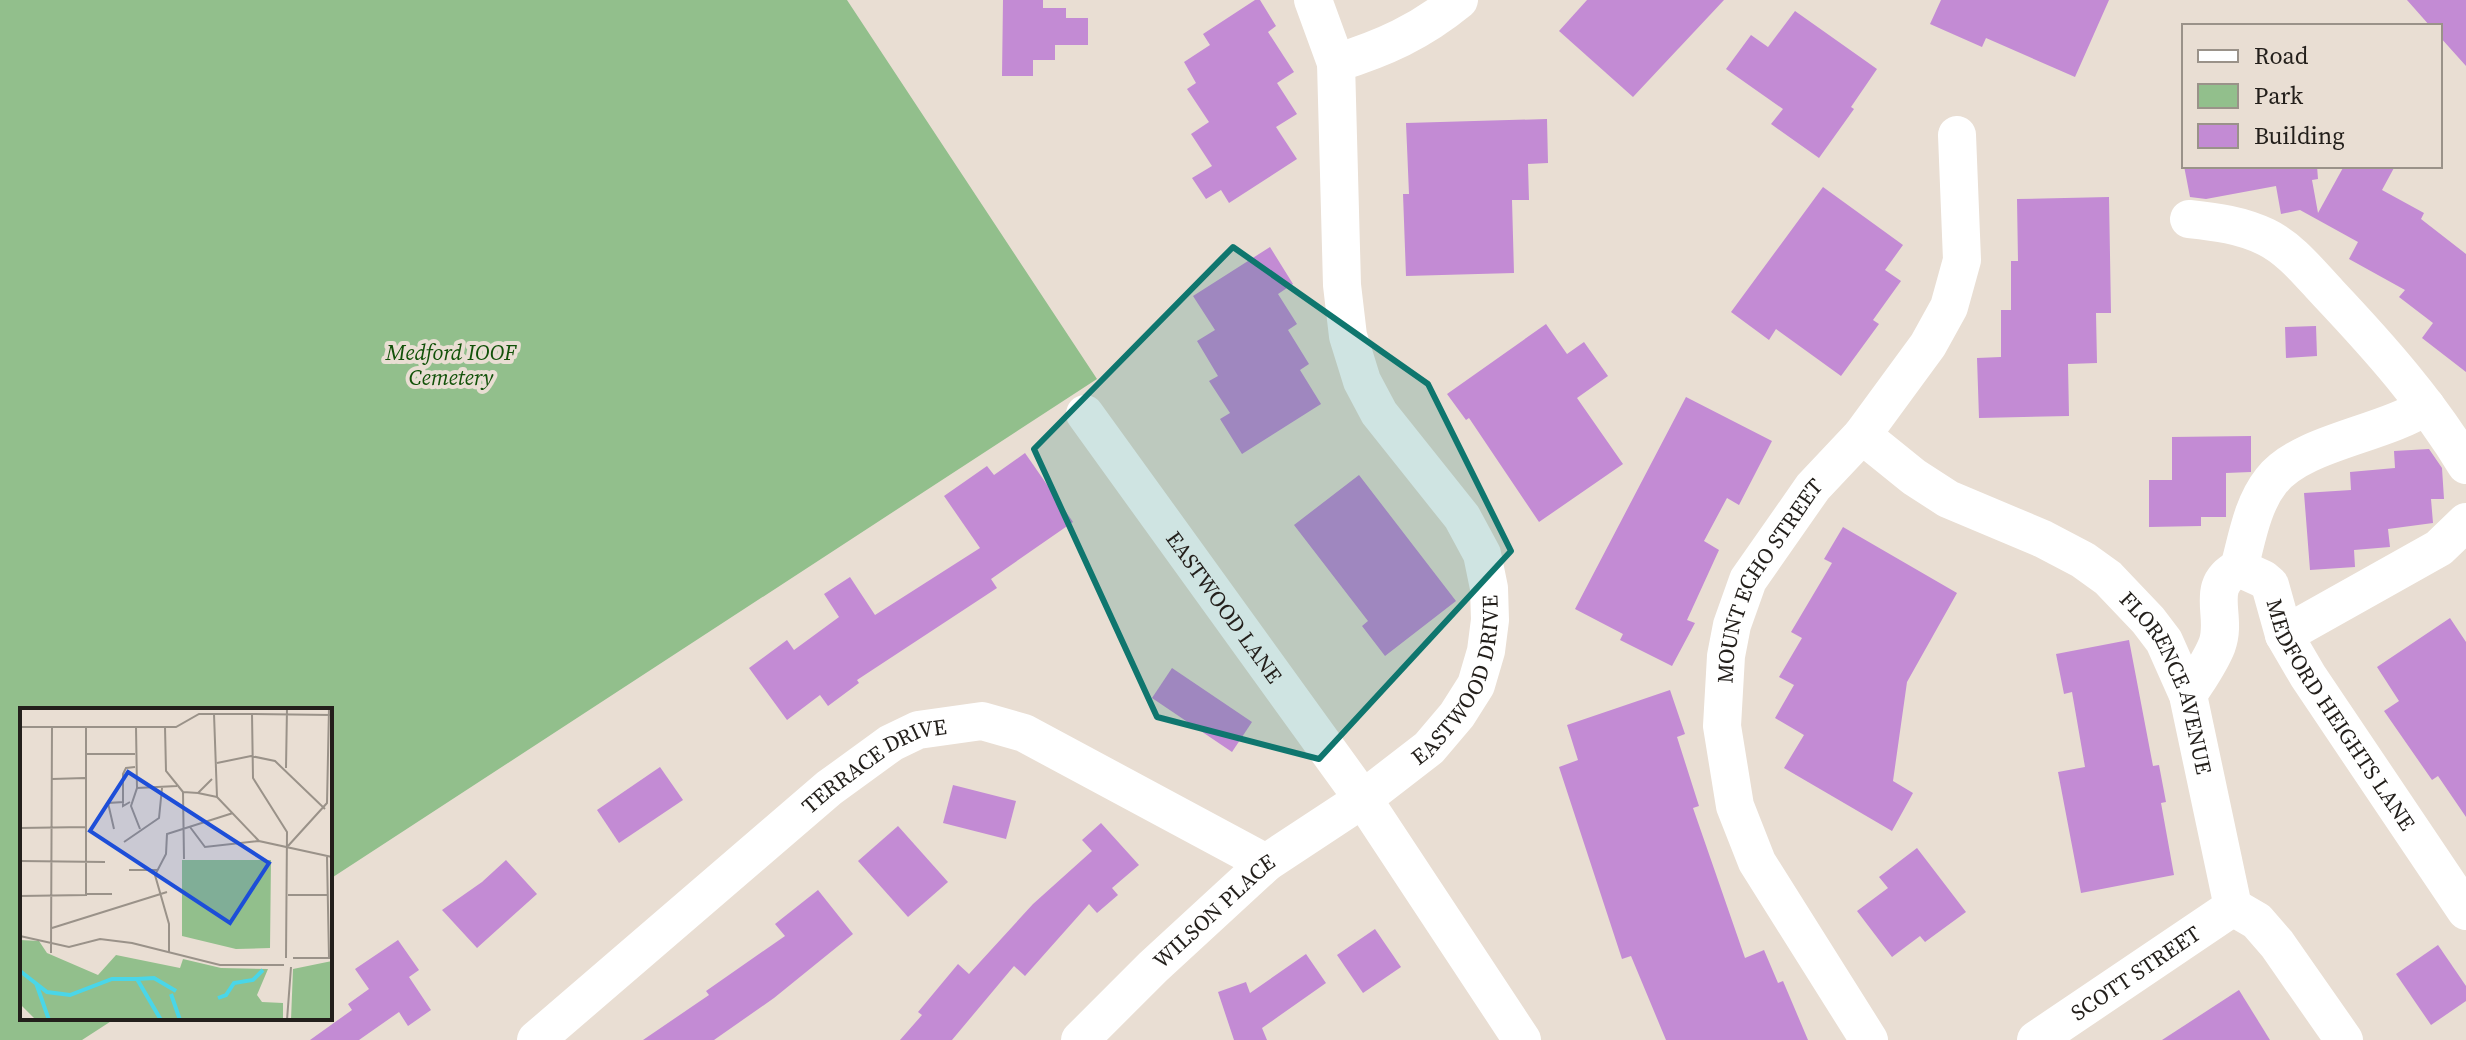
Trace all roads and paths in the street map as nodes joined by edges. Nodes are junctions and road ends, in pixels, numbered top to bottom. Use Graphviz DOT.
graph roads {
  1 [pos="1313,0"];
  2 [pos="1459,0"];
  3 [pos="1336,63"];
  4 [pos="1957,135"];
  5 [pos="2189,219"];
  6 [pos="2426,406"];
  7 [pos="1085,414"];
  8 [pos="1862,435"];
  9 [pos="2466,465"];
  10 [pos="2466,522"];
  11 [pos="2239,568"];
  12 [pos="2284,635"];
  13 [pos="2188,695"];
  14 [pos="1363,799"];
  15 [pos="1266,863"];
  16 [pos="2233,907"];
  17 [pos="2466,911"];
  18 [pos="536,1040"];
  19 [pos="1080,1040"];
  20 [pos="1522,1040"];
  21 [pos="1869,1040"];
  22 [pos="2036,1040"];
  23 [pos="2344,1040"];
  1 -- 3 [label="street, EASTWOOD DRIVE"];
  2 -- 3 [label="street"];
  3 -- 14 [label="street, EASTWOOD DRIVE"];
  4 -- 8 [label="street, MOUNT ECHO STREET"];
  5 -- 6 [label="street"];
  6 -- 9 [label="street"];
  6 -- 11 [label="street"];
  7 -- 14 [label="street, EASTWOOD LANE"];
  8 -- 13 [label="street, FLORENCE AVENUE"];
  8 -- 21 [label="street, MOUNT ECHO STREET"];
  10 -- 12 [label="street"];
  11 -- 12 [label="street, MEDFORD HEIGHTS LANE"];
  11 -- 13 [label="street"];
  12 -- 17 [label="street, MEDFORD HEIGHTS LANE"];
  13 -- 16 [label="street, FLORENCE AVENUE"];
  14 -- 15 [label="street, WILSON PLACE"];
  14 -- 20 [label="street"];
  15 -- 18 [label="street, TERRACE DRIVE"];
  15 -- 19 [label="street, WILSON PLACE"];
  16 -- 22 [label="street, SCOTT STREET"];
  16 -- 23 [label="street"];
}
